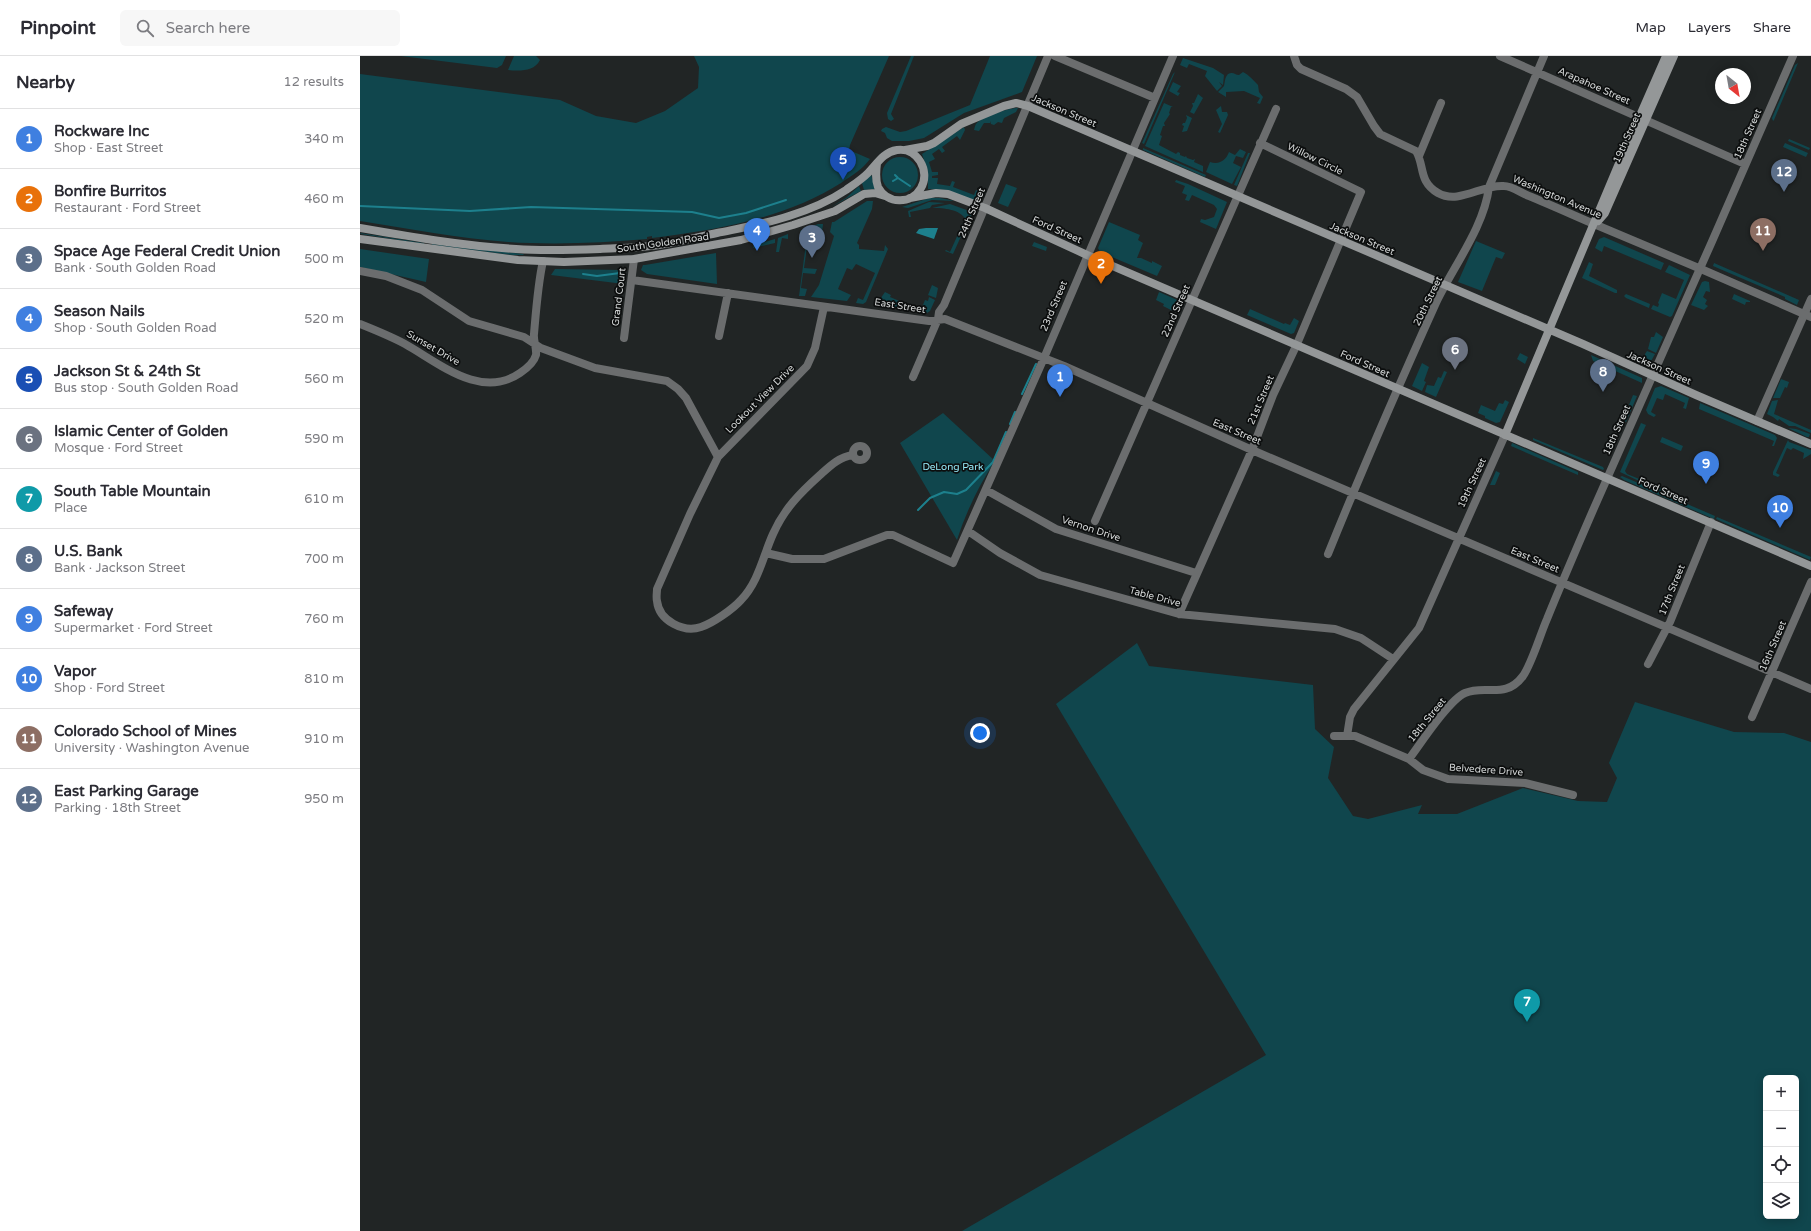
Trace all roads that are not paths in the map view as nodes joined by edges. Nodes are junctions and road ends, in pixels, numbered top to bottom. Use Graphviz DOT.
graph roads {
  1 [pos="1048,56"];
  2 [pos="1055,56"];
  3 [pos="1173,56"];
  4 [pos="1500,56"];
  5 [pos="1544,56"];
  6 [pos="1666,56"];
  7 [pos="1674,56"];
  8 [pos="1790,57"];
  9 [pos="1295,58"];
  10 [pos="1537,72"];
  11 [pos="1155,98"];
  12 [pos="1441,103"];
  13 [pos="1028,106"];
  14 [pos="1276,109"];
  15 [pos="1642,119"];
  16 [pos="1260,144"];
  17 [pos="905,150"];
  18 [pos="1133,151"];
  19 [pos="1419,156"];
  20 [pos="877,163"];
  21 [pos="1745,164"];
  22 [pos="1489,187"];
  23 [pos="1361,192"];
  24 [pos="1237,195"];
  25 [pos="888,197"];
  26 [pos="910,198"];
  27 [pos="985,208"];
  28 [pos="1594,224"];
  29 [pos="360,228"];
  30 [pos="360,239"];
  31 [pos="1341,241"];
  32 [pos="633,248"];
  33 [pos="546,250"];
  34 [pos="1087,254"];
  35 [pos="634,259"];
  36 [pos="543,261"];
  37 [pos="1701,269"];
  38 [pos="360,271"];
  39 [pos="632,280"];
  40 [pos="1446,286"];
  41 [pos="728,293"];
  42 [pos="1192,299"];
  43 [pos="1811,299"];
  44 [pos="824,306"];
  45 [pos="1808,316"];
  46 [pos="938,319"];
  47 [pos="360,324"];
  48 [pos="1550,330"];
  49 [pos="719,336"];
  50 [pos="624,338"];
  51 [pos="534,343"];
  52 [pos="1297,344"];
  53 [pos="1044,358"];
  54 [pos="1653,376"];
  55 [pos="913,377"];
  56 [pos="1399,389"];
  57 [pos="1145,404"];
  58 [pos="1757,421"];
  59 [pos="1505,435"];
  60 [pos="1811,444"];
  61 [pos="1252,450"];
  62 [pos="853,455"];
  63 [pos="718,457"];
  64 [pos="1608,478"];
  65 [pos="986,490"];
  66 [pos="1354,493"];
  67 [pos="1095,521"];
  68 [pos="1711,522"];
  69 [pos="968,531"];
  70 [pos="1458,538"];
  71 [pos="766,553"];
  72 [pos="1328,554"];
  73 [pos="1811,566"];
  74 [pos="1196,573"];
  75 [pos="1562,582"];
  76 [pos="1811,582"];
  77 [pos="1179,614"];
  78 [pos="1667,628"];
  79 [pos="1393,659"];
  80 [pos="1648,664"];
  81 [pos="1773,672"];
  82 [pos="1811,689"];
  83 [pos="1752,717"];
  84 [pos="1334,736"];
  85 [pos="1347,736"];
  86 [pos="1409,759"];
  87 [pos="1573,795"];
  1 -- 13 [label="street, 24th Street"];
  2 -- 11 [label="street"];
  3 -- 11 [label="street, 23rd Street"];
  4 -- 10 [label="street, Arapahoe Street"];
  5 -- 10 [label="street, 20th Street"];
  6 -- 15 [label="main road, 19th Street"];
  7 -- 15 [label="main road, 19th Street"];
  8 -- 21 [label="street, 18th Street"];
  9 -- 19 [label="street"];
  10 -- 15 [label="street, Arapahoe Street"];
  10 -- 22 [label="street, 20th Street"];
  11 -- 18 [label="street, 23rd Street"];
  12 -- 19 [label="street"];
  13 -- 17 [label="main road, Jackson Street"];
  13 -- 18 [label="main road, Jackson Street"];
  13 -- 27 [label="street, 24th Street"];
  14 -- 16 [label="street, 22nd Street"];
  15 -- 21 [label="street, Arapahoe Street"];
  15 -- 28 [label="main road, 19th Street"];
  16 -- 23 [label="street, Willow Circle"];
  16 -- 24 [label="street, 22nd Street"];
  17 -- 20 [label="main road"];
  17 -- 26 [label="main road"];
  18 -- 24 [label="main road, Jackson Street"];
  18 -- 34 [label="street, 23rd Street"];
  19 -- 22 [label="street, Washington Avenue"];
  20 -- 25 [label="main road"];
  20 -- 32 [label="main road, South Golden Road"];
  21 -- 37 [label="street, 18th Street"];
  22 -- 28 [label="street, Washington Avenue"];
  22 -- 40 [label="street, 20th Street"];
  23 -- 31 [label="street, 21st Street"];
  24 -- 31 [label="main road, Jackson Street"];
  24 -- 42 [label="street, 22nd Street"];
  25 -- 26 [label="main road"];
  25 -- 35 [label="main road, South Golden Road"];
  26 -- 27 [label="main road, Ford Street"];
  27 -- 34 [label="main road, Ford Street"];
  27 -- 46 [label="street, 24th Street"];
  28 -- 37 [label="street, Washington Avenue"];
  28 -- 48 [label="main road, 19th Street"];
  29 -- 33 [label="main road, South Golden Road"];
  30 -- 36 [label="main road, South Golden Road"];
  31 -- 40 [label="main road, Jackson Street"];
  31 -- 52 [label="street, 21st Street"];
  32 -- 33 [label="main road, South Golden Road"];
  32 -- 35 [label="main road"];
  33 -- 36 [label="main road"];
  34 -- 42 [label="main road, Ford Street"];
  34 -- 53 [label="street, 23rd Street"];
  35 -- 36 [label="main road, South Golden Road"];
  35 -- 39 [label="street, Grand Court"];
  36 -- 51 [label="street, Sunset Drive"];
  37 -- 45 [label="street, Washington Avenue"];
  37 -- 54 [label="street, 18th Street"];
  38 -- 51 [label="street"];
  39 -- 41 [label="street, East Street"];
  39 -- 50 [label="street, Grand Court"];
  40 -- 48 [label="main road, Jackson Street"];
  40 -- 56 [label="street, 20th Street"];
  41 -- 44 [label="street, East Street"];
  41 -- 49 [label="street"];
  42 -- 52 [label="main road, Ford Street"];
  42 -- 57 [label="street, 22nd Street"];
  43 -- 45 [label="street"];
  44 -- 46 [label="street, East Street"];
  44 -- 63 [label="street, Lookout View Drive"];
  45 -- 58 [label="street"];
  46 -- 53 [label="street, East Street"];
  46 -- 55 [label="street, 24th Street"];
  47 -- 51 [label="street, Sunset Drive"];
  48 -- 54 [label="main road, Jackson Street"];
  48 -- 59 [label="main road, 19th Street"];
  51 -- 63 [label="street"];
  52 -- 56 [label="main road, Ford Street"];
  52 -- 61 [label="street, 21st Street"];
  53 -- 57 [label="street, East Street"];
  53 -- 65 [label="street, 23rd Street"];
  54 -- 58 [label="main road, Jackson Street"];
  54 -- 64 [label="street, 18th Street"];
  56 -- 59 [label="main road, Ford Street"];
  56 -- 66 [label="street, 20th Street"];
  57 -- 61 [label="street, East Street"];
  57 -- 67 [label="street, 22nd Street"];
  58 -- 60 [label="main road, Jackson Street"];
  59 -- 64 [label="main road, Ford Street"];
  59 -- 70 [label="street, 19th Street"];
  61 -- 66 [label="street, East Street"];
  61 -- 74 [label="street, 21st Street"];
  62 -- 71 [label="street, Lookout View Drive"];
  63 -- 71 [label="street, Lookout View Drive"];
  64 -- 68 [label="main road, Ford Street"];
  64 -- 75 [label="street, 18th Street"];
  65 -- 69 [label="street, 23rd Street"];
  65 -- 74 [label="street, Vernon Drive"];
  66 -- 70 [label="street, East Street"];
  66 -- 72 [label="street, 20th Street"];
  68 -- 73 [label="main road, Ford Street"];
  68 -- 78 [label="street, 17th Street"];
  69 -- 71 [label="street, 23rd Street"];
  69 -- 77 [label="street, Table Drive"];
  70 -- 75 [label="street, East Street"];
  70 -- 79 [label="street, 19th Street"];
  74 -- 77 [label="street, 21st Street"];
  75 -- 78 [label="street, East Street"];
  75 -- 86 [label="street, 18th Street"];
  76 -- 81 [label="street, 16th Street"];
  77 -- 79 [label="street, Table Drive"];
  78 -- 80 [label="street, 17th Street"];
  78 -- 81 [label="street, East Street"];
  79 -- 85 [label="street, 19th Street"];
  81 -- 82 [label="street, East Street"];
  81 -- 83 [label="street, 16th Street"];
  84 -- 85 [label="street, Belvedere Drive"];
  85 -- 86 [label="street, Belvedere Drive"];
  86 -- 87 [label="street, Belvedere Drive"];
}
